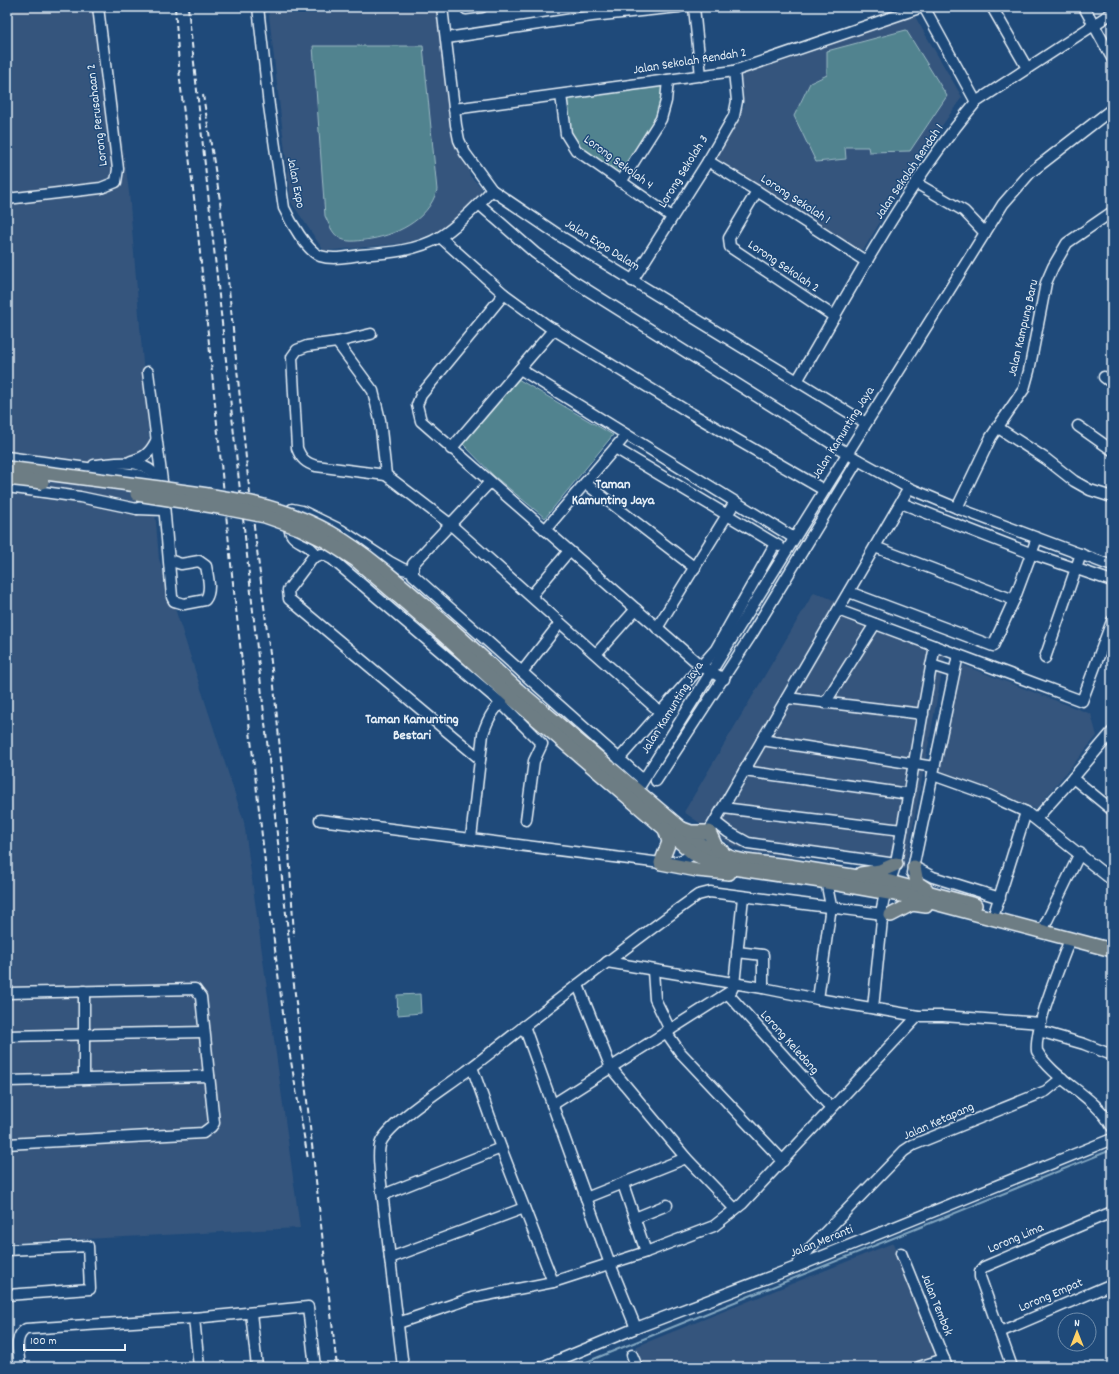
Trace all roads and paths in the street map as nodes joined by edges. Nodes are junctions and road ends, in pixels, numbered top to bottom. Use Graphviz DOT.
graph roads {
  1 [pos="98,7"];
  2 [pos="258,7"];
  3 [pos="442,7"];
  4 [pos="482,7"];
  5 [pos="679,7"];
  6 [pos="694,7"];
  7 [pos="923,7"];
  8 [pos="992,7"];
  9 [pos="1084,7"];
  10 [pos="466,8"];
  11 [pos="591,12"];
  12 [pos="1112,13"];
  13 [pos="1094,23"];
  14 [pos="447,38"];
  15 [pos="1112,58"];
  16 [pos="1027,68"];
  17 [pos="734,71"];
  18 [pos="701,76"];
  19 [pos="668,80"];
  20 [pos="560,95"];
  21 [pos="976,102"];
  22 [pos="1112,109"];
  23 [pos="454,110"];
  24 [pos="708,161"];
  25 [pos="621,182"];
  26 [pos="916,183"];
  27 [pos="492,190"];
  28 [pos="757,191"];
  29 [pos="7,199"];
  30 [pos="479,204"];
  31 [pos="1112,212"];
  32 [pos="672,217"];
  33 [pos="985,233"];
  34 [pos="440,237"];
  35 [pos="867,262"];
  36 [pos="632,280"];
  37 [pos="504,294"];
  38 [pos="834,317"];
  39 [pos="554,329"];
  40 [pos="370,334"];
  41 [pos="337,342"];
  42 [pos="520,369"];
  43 [pos="148,372"];
  44 [pos="797,381"];
  45 [pos="866,423"];
  46 [pos="1078,426"];
  47 [pos="998,427"];
  48 [pos="626,435"];
  49 [pos="156,441"];
  50 [pos="451,448"];
  51 [pos="615,448"];
  52 [pos="1112,450"];
  53 [pos="847,453"];
  54 [pos="7,457"];
  55 [pos="858,460"];
  56 [pos="127,462"];
  57 [pos="72,467"];
  58 [pos="7,468"];
  59 [pos="386,475"];
  60 [pos="7,478"];
  61 [pos="162,481"];
  62 [pos="490,482"];
  63 [pos="585,483"];
  64 [pos="7,487"];
  65 [pos="909,488"];
  66 [pos="824,490"];
  67 [pos="1112,497"];
  68 [pos="735,502"];
  69 [pos="901,503"];
  70 [pos="137,508"];
  71 [pos="957,508"];
  72 [pos="164,510"];
  73 [pos="727,515"];
  74 [pos="450,524"];
  75 [pos="166,528"];
  76 [pos="545,530"];
  77 [pos="794,538"];
  78 [pos="1037,538"];
  79 [pos="775,544"];
  80 [pos="875,547"];
  81 [pos="569,551"];
  82 [pos="786,551"];
  83 [pos="1030,553"];
  84 [pos="1081,554"];
  85 [pos="316,555"];
  86 [pos="169,560"];
  87 [pos="1112,566"];
  88 [pos="695,568"];
  89 [pos="1076,568"];
  90 [pos="412,571"];
  91 [pos="1112,581"];
  92 [pos="849,592"];
  93 [pos="531,596"];
  94 [pos="1014,600"];
  95 [pos="636,609"];
  96 [pos="838,610"];
  97 [pos="1112,621"];
  98 [pos="560,623"];
  99 [pos="875,624"];
  100 [pos="444,628"];
  101 [pos="657,628"];
  102 [pos="935,646"];
  103 [pos="596,654"];
  104 [pos="958,655"];
  105 [pos="1045,658"];
  106 [pos="931,665"];
  107 [pos="701,666"];
  108 [pos="711,671"];
  109 [pos="522,672"];
  110 [pos="954,672"];
  111 [pos="724,679"];
  112 [pos="787,698"];
  113 [pos="507,700"];
  114 [pos="825,703"];
  115 [pos="660,712"];
  116 [pos="923,714"];
  117 [pos="1112,732"];
  118 [pos="762,740"];
  119 [pos="1109,745"];
  120 [pos="480,759"];
  121 [pos="619,760"];
  122 [pos="915,762"];
  123 [pos="933,771"];
  124 [pos="744,772"];
  125 [pos="1074,778"];
  126 [pos="656,781"];
  127 [pos="636,791"];
  128 [pos="910,794"];
  129 [pos="723,808"];
  130 [pos="1112,810"];
  131 [pos="1026,812"];
  132 [pos="1036,819"];
  133 [pos="320,820"];
  134 [pos="526,820"];
  135 [pos="712,827"];
  136 [pos="681,828"];
  137 [pos="665,829"];
  138 [pos="902,830"];
  139 [pos="471,838"];
  140 [pos="698,849"];
  141 [pos="1080,853"];
  142 [pos="732,858"];
  143 [pos="661,863"];
  144 [pos="896,864"];
  145 [pos="914,867"];
  146 [pos="750,870"];
  147 [pos="813,870"];
  148 [pos="1112,880"];
  149 [pos="826,881"];
  150 [pos="895,888"];
  151 [pos="933,893"];
  152 [pos="743,897"];
  153 [pos="1000,898"];
  154 [pos="831,906"];
  155 [pos="995,911"];
  156 [pos="967,913"];
  157 [pos="885,916"];
  158 [pos="1022,925"];
  159 [pos="1042,931"];
  160 [pos="1070,939"];
  161 [pos="1112,950"];
  162 [pos="737,952"];
  163 [pos="607,962"];
  164 [pos="653,970"];
  165 [pos="734,983"];
  166 [pos="578,985"];
  167 [pos="763,988"];
  168 [pos="84,991"];
  169 [pos="7,993"];
  170 [pos="728,994"];
  171 [pos="818,999"];
  172 [pos="872,1008"];
  173 [pos="918,1016"];
  174 [pos="524,1026"];
  175 [pos="1040,1027"];
  176 [pos="668,1031"];
  177 [pos="204,1032"];
  178 [pos="84,1034"];
  179 [pos="7,1036"];
  180 [pos="1112,1055"];
  181 [pos="472,1067"];
  182 [pos="611,1068"];
  183 [pos="209,1076"];
  184 [pos="1062,1078"];
  185 [pos="84,1079"];
  186 [pos="7,1081"];
  187 [pos="552,1105"];
  188 [pos="831,1108"];
  189 [pos="1112,1127"];
  190 [pos="1112,1139"];
  191 [pos="7,1144"];
  192 [pos="501,1148"];
  193 [pos="686,1158"];
  194 [pos="783,1160"];
  195 [pos="623,1184"];
  196 [pos="383,1195"];
  197 [pos="586,1198"];
  198 [pos="667,1205"];
  199 [pos="524,1208"];
  200 [pos="736,1209"];
  201 [pos="1112,1212"];
  202 [pos="635,1218"];
  203 [pos="7,1250"];
  204 [pos="646,1252"];
  205 [pos="901,1253"];
  206 [pos="390,1258"];
  207 [pos="610,1264"];
  208 [pos="796,1267"];
  209 [pos="553,1282"];
  210 [pos="1112,1284"];
  211 [pos="7,1295"];
  212 [pos="251,1313"];
  213 [pos="194,1318"];
  214 [pos="398,1323"];
  215 [pos="636,1328"];
  216 [pos="1000,1332"];
  217 [pos="632,1355"];
  218 [pos="945,1363"];
  219 [pos="20,1367"];
  220 [pos="199,1367"];
  221 [pos="257,1367"];
  222 [pos="315,1367"];
  223 [pos="403,1367"];
  224 [pos="542,1367"];
  225 [pos="637,1367"];
  226 [pos="920,1367"];
  227 [pos="1012,1367"];
  1 -- 29 [label="street, Lorong Perusahaan 2"];
  2 -- 34 [label="street, Jalan Expo"];
  3 -- 14 [label="street, Jalan Expo Dalam"];
  4 -- 10 [label="street"];
  5 -- 11 [label="street"];
  6 -- 18 [label="street"];
  7 -- 17 [label="street, Jalan Sekolah Rendah 2"];
  7 -- 21 [label="street"];
  8 -- 16 [label="street"];
  9 -- 13 [label="street"];
  11 -- 14 [label="street"];
  12 -- 13 [label="street, Jalan Sekolah Rendah 1"];
  13 -- 15 [label="street"];
  13 -- 16 [label="street, Jalan Sekolah Rendah 1"];
  14 -- 23 [label="street, Jalan Expo Dalam"];
  16 -- 21 [label="street, Jalan Sekolah Rendah 1"];
  17 -- 18 [label="street, Jalan Sekolah Rendah 2"];
  17 -- 24 [label="street, Lorong Sekolah 3"];
  18 -- 19 [label="street, Jalan Sekolah Rendah 2"];
  19 -- 20 [label="street, Jalan Sekolah Rendah 2"];
  19 -- 25 [label="street"];
  20 -- 23 [label="street, Jalan Sekolah Rendah 2"];
  20 -- 25 [label="street, Lorong Sekolah 4"];
  21 -- 26 [label="street, Jalan Sekolah Rendah 1"];
  22 -- 33 [label="street, Jalan Kamunting Jaya"];
  23 -- 27 [label="street, Jalan Expo Dalam"];
  24 -- 28 [label="street, Lorong Sekolah 1"];
  24 -- 32 [label="street, Lorong Sekolah 3"];
  25 -- 32 [label="street, Lorong Sekolah 4"];
  26 -- 33 [label="street"];
  26 -- 35 [label="street, Jalan Sekolah Rendah 1"];
  27 -- 30 [label="street, Jalan Expo"];
  27 -- 36 [label="street, Jalan Expo Dalam"];
  28 -- 35 [label="street, Lorong Sekolah 1"];
  28 -- 38 [label="street, Lorong Sekolah 2"];
  30 -- 34 [label="street, Jalan Expo"];
  30 -- 53 [label="street"];
  31 -- 47 [label="street, Jalan Kampung Baru"];
  32 -- 36 [label="street, Lorong Sekolah 3"];
  33 -- 45 [label="street, Jalan Kamunting Jaya"];
  34 -- 37 [label="street"];
  35 -- 38 [label="street, Jalan Sekolah Rendah 1"];
  36 -- 44 [label="street, Jalan Expo Dalam"];
  37 -- 39 [label="street"];
  37 -- 50 [label="street"];
  38 -- 44 [label="street, Jalan Sekolah Rendah 1"];
  39 -- 42 [label="street"];
  39 -- 66 [label="street"];
  40 -- 41 [label="street"];
  41 -- 59 [label="street"];
  41 -- 59 [label="street"];
  42 -- 48 [label="street"];
  42 -- 50 [label="street"];
  43 -- 49 [label="street"];
  44 -- 45 [label="street, Jalan Expo Dalam"];
  45 -- 53 [label="street, Jalan Kamunting Jaya"];
  46 -- 52 [label="street"];
  47 -- 67 [label="street"];
  47 -- 71 [label="street, Jalan Kampung Baru"];
  48 -- 51 [label="street"];
  48 -- 68 [label="street"];
  49 -- 56 [label="street"];
  49 -- 61 [label="street"];
  50 -- 62 [label="street"];
  51 -- 63 [label="street"];
  51 -- 73 [label="street"];
  53 -- 55 [label="street"];
  53 -- 66 [label="street, Jalan Kamunting Jaya"];
  54 -- 57 [label="street"];
  55 -- 65 [label="street"];
  55 -- 111 [label="street"];
  56 -- 57 [label="street"];
  56 -- 61 [label="street"];
  57 -- 70 [label="street"];
  58 -- 100 [label="main road, bridge"];
  59 -- 74 [label="street"];
  60 -- 100 [label="main road, bridge"];
  61 -- 72 [label="street"];
  62 -- 74 [label="street"];
  62 -- 76 [label="street"];
  63 -- 76 [label="street"];
  63 -- 88 [label="street"];
  64 -- 70 [label="street"];
  65 -- 69 [label="street"];
  65 -- 71 [label="street"];
  66 -- 77 [label="street, Jalan Kamunting Jaya"];
  68 -- 73 [label="street"];
  68 -- 77 [label="street"];
  69 -- 80 [label="street"];
  69 -- 83 [label="street"];
  70 -- 72 [label="street"];
  70 -- 75 [label="street"];
  71 -- 78 [label="street"];
  72 -- 75 [label="street"];
  73 -- 79 [label="street"];
  73 -- 88 [label="street"];
  74 -- 90 [label="street"];
  74 -- 93 [label="street"];
  75 -- 86 [label="street"];
  76 -- 81 [label="street"];
  77 -- 82 [label="street, Jalan Kamunting Jaya"];
  78 -- 83 [label="street"];
  78 -- 84 [label="street"];
  79 -- 82 [label="street"];
  79 -- 107 [label="street"];
  80 -- 92 [label="street"];
  80 -- 94 [label="street"];
  81 -- 93 [label="street"];
  81 -- 95 [label="street"];
  82 -- 108 [label="street, Jalan Kamunting Jaya"];
  83 -- 89 [label="street"];
  83 -- 94 [label="street"];
  84 -- 87 [label="street"];
  84 -- 89 [label="street"];
  85 -- 90 [label="street"];
  85 -- 113 [label="street"];
  85 -- 120 [label="street"];
  86 -- 86 [label="street"];
  88 -- 101 [label="street"];
  89 -- 91 [label="street"];
  89 -- 105 [label="street"];
  90 -- 109 [label="street"];
  92 -- 94 [label="street"];
  92 -- 96 [label="street"];
  93 -- 98 [label="street"];
  95 -- 101 [label="street"];
  95 -- 103 [label="street"];
  96 -- 99 [label="street"];
  96 -- 112 [label="street"];
  97 -- 104 [label="street"];
  98 -- 103 [label="street"];
  98 -- 109 [label="street"];
  99 -- 102 [label="street"];
  99 -- 114 [label="street"];
  100 -- 113 [label="main road"];
  100 -- 127 [label="main road"];
  101 -- 107 [label="street"];
  102 -- 104 [label="street"];
  102 -- 106 [label="street"];
  103 -- 115 [label="street"];
  104 -- 110 [label="street"];
  106 -- 110 [label="street"];
  106 -- 116 [label="street"];
  107 -- 108 [label="street"];
  107 -- 115 [label="street"];
  108 -- 111 [label="street"];
  108 -- 127 [label="street, Jalan Kamunting Jaya"];
  109 -- 121 [label="street"];
  110 -- 123 [label="street"];
  111 -- 126 [label="street"];
  112 -- 114 [label="street"];
  112 -- 118 [label="street"];
  113 -- 120 [label="street"];
  113 -- 127 [label="main road"];
  113 -- 134 [label="street"];
  114 -- 116 [label="street"];
  115 -- 121 [label="street"];
  116 -- 122 [label="street"];
  117 -- 119 [label="street"];
  118 -- 122 [label="street"];
  118 -- 124 [label="street"];
  119 -- 125 [label="street"];
  120 -- 139 [label="street"];
  121 -- 127 [label="street"];
  122 -- 123 [label="street"];
  122 -- 128 [label="street"];
  123 -- 131 [label="street"];
  123 -- 145 [label="street"];
  124 -- 128 [label="street"];
  124 -- 129 [label="street"];
  125 -- 130 [label="street"];
  125 -- 132 [label="street"];
  127 -- 136 [label="main road"];
  127 -- 137 [label="main road"];
  128 -- 138 [label="street"];
  129 -- 135 [label="street"];
  129 -- 138 [label="street"];
  131 -- 132 [label="street"];
  131 -- 153 [label="street"];
  132 -- 141 [label="street"];
  133 -- 139 [label="street"];
  135 -- 136 [label="main road"];
  135 -- 140 [label="street"];
  135 -- 142 [label="main road"];
  135 -- 144 [label="street"];
  136 -- 140 [label="main road"];
  137 -- 140 [label="main road"];
  137 -- 143 [label="main road"];
  138 -- 144 [label="street"];
  139 -- 143 [label="street"];
  140 -- 142 [label="main road"];
  140 -- 143 [label="street"];
  140 -- 146 [label="main road"];
  141 -- 148 [label="street"];
  141 -- 159 [label="street"];
  142 -- 147 [label="main road"];
  143 -- 146 [label="main road"];
  144 -- 147 [label="main road"];
  144 -- 150 [label="street"];
  145 -- 150 [label="street"];
  145 -- 151 [label="main road"];
  145 -- 153 [label="street"];
  146 -- 149 [label="main road"];
  147 -- 150 [label="main road"];
  149 -- 150 [label="main road"];
  149 -- 154 [label="street"];
  150 -- 151 [label="main road"];
  150 -- 156 [label="main road"];
  150 -- 157 [label="street"];
  151 -- 155 [label="main road"];
  152 -- 154 [label="street"];
  152 -- 162 [label="street"];
  152 -- 163 [label="street"];
  153 -- 155 [label="street"];
  154 -- 157 [label="street"];
  154 -- 171 [label="street"];
  155 -- 158 [label="main road"];
  156 -- 157 [label="main road"];
  156 -- 158 [label="main road"];
  157 -- 172 [label="street"];
  158 -- 159 [label="main road"];
  159 -- 160 [label="main road"];
  160 -- 161 [label="main road"];
  160 -- 175 [label="street"];
  162 -- 165 [label="street"];
  162 -- 167 [label="street"];
  163 -- 164 [label="street"];
  163 -- 166 [label="street"];
  164 -- 165 [label="street"];
  164 -- 176 [label="street"];
  165 -- 167 [label="street"];
  165 -- 170 [label="street"];
  166 -- 174 [label="street"];
  166 -- 182 [label="street"];
  167 -- 171 [label="street"];
  168 -- 169 [label="street"];
  168 -- 177 [label="street"];
  168 -- 178 [label="street"];
  170 -- 176 [label="street"];
  170 -- 188 [label="street, Lorong Keledang"];
  171 -- 172 [label="street"];
  172 -- 173 [label="street"];
  173 -- 175 [label="street"];
  173 -- 188 [label="street"];
  174 -- 181 [label="street"];
  174 -- 187 [label="street"];
  175 -- 180 [label="street"];
  175 -- 184 [label="street"];
  176 -- 182 [label="street"];
  176 -- 194 [label="street"];
  177 -- 178 [label="street"];
  177 -- 183 [label="street"];
  178 -- 179 [label="street"];
  178 -- 185 [label="street"];
  181 -- 192 [label="street"];
  181 -- 196 [label="street"];
  182 -- 187 [label="street"];
  182 -- 193 [label="street"];
  183 -- 185 [label="street"];
  183 -- 191 [label="street"];
  184 -- 189 [label="street"];
  184 -- 208 [label="street, Jalan Ketapang"];
  185 -- 186 [label="street"];
  187 -- 197 [label="street"];
  188 -- 194 [label="street"];
  190 -- 208 [label="street, Jalan Meranti"];
  192 -- 196 [label="street"];
  192 -- 199 [label="street"];
  193 -- 195 [label="street"];
  193 -- 200 [label="street"];
  194 -- 200 [label="street"];
  195 -- 197 [label="street"];
  195 -- 202 [label="street"];
  196 -- 206 [label="street"];
  197 -- 207 [label="street"];
  198 -- 202 [label="street"];
  199 -- 206 [label="street"];
  199 -- 209 [label="street"];
  200 -- 204 [label="street"];
  201 -- 216 [label="street, Lorong Lima"];
  202 -- 204 [label="street"];
  203 -- 211 [label="street"];
  204 -- 207 [label="street"];
  205 -- 218 [label="street, Jalan Tembok"];
  206 -- 214 [label="street"];
  207 -- 209 [label="street"];
  207 -- 215 [label="street"];
  208 -- 215 [label="street, Jalan Meranti"];
  209 -- 214 [label="street"];
  210 -- 216 [label="street, Lorong Empat"];
  212 -- 213 [label="street"];
  212 -- 221 [label="street"];
  212 -- 222 [label="street"];
  213 -- 219 [label="street"];
  213 -- 220 [label="street"];
  214 -- 223 [label="street"];
  215 -- 224 [label="street, Jalan Meranti"];
  216 -- 227 [label="street, Lorong Lima"];
  217 -- 225 [label="street"];
  218 -- 226 [label="street"];
}
